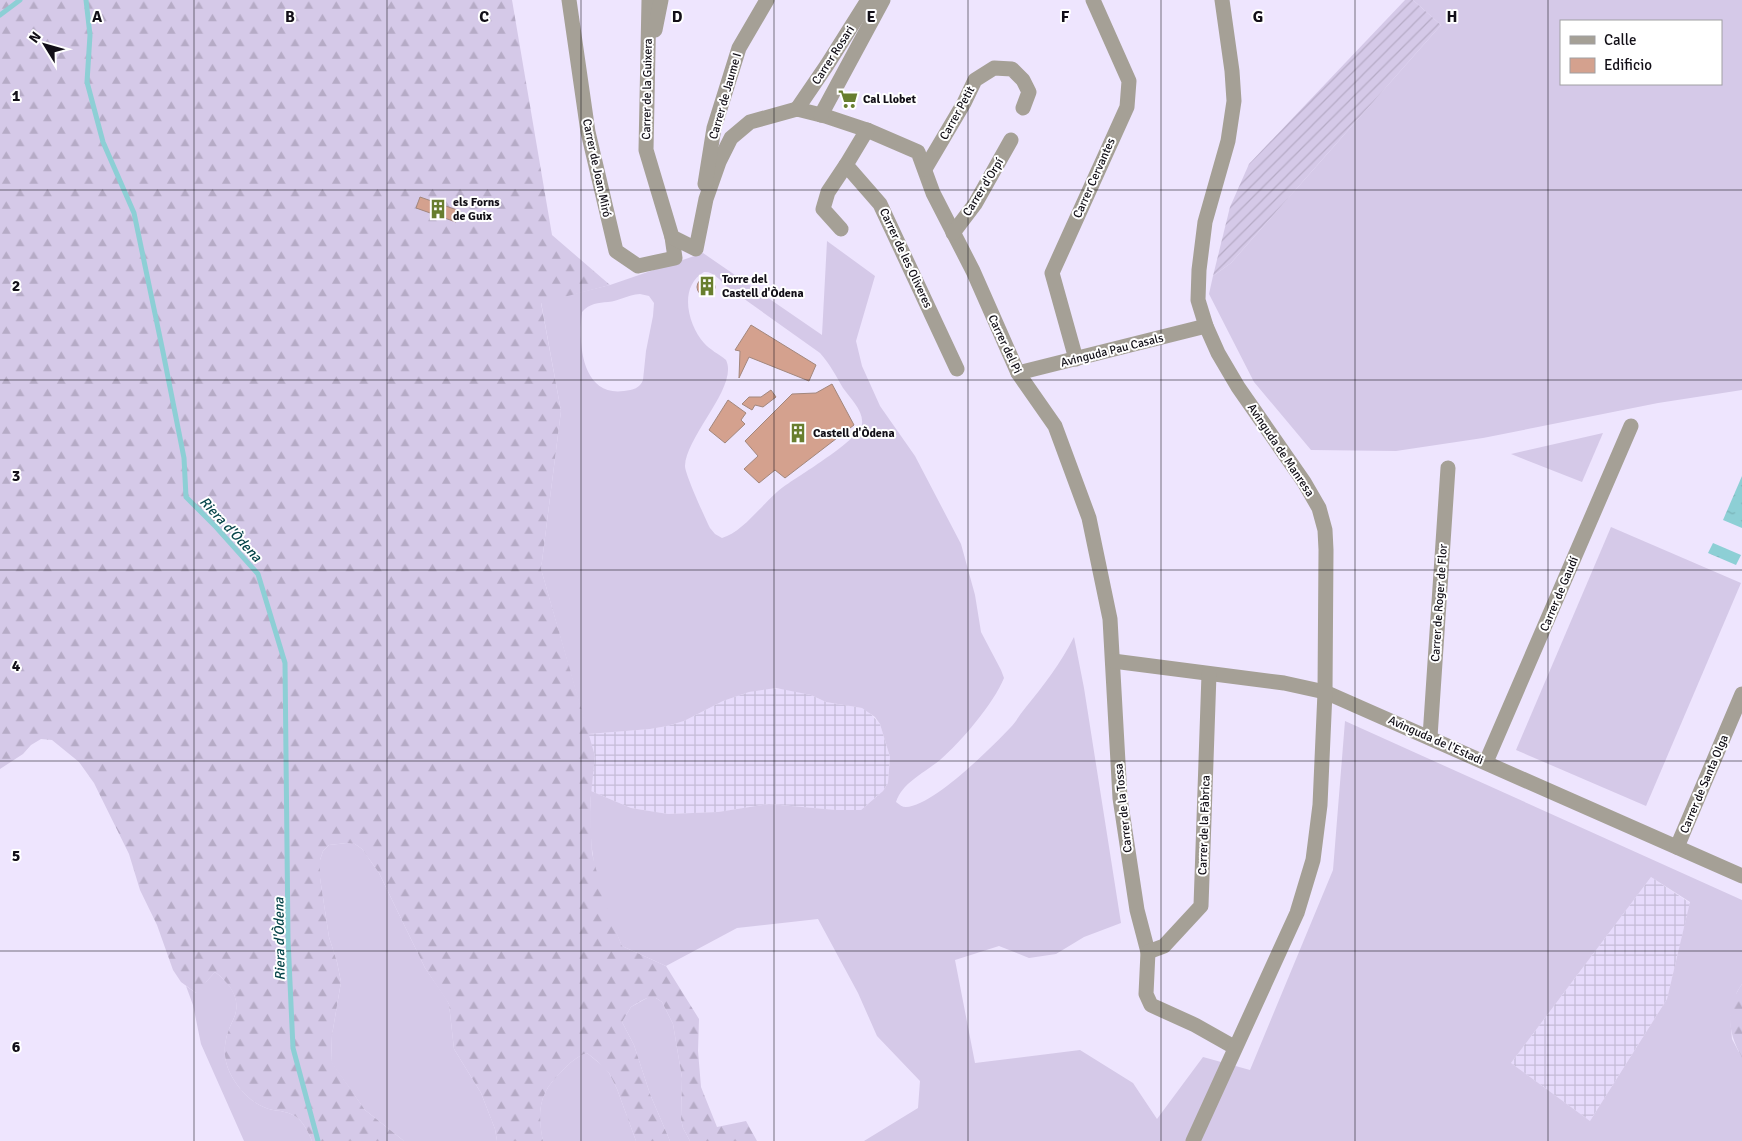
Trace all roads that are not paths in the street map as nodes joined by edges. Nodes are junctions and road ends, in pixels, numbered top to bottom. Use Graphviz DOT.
graph roads {
  1 [pos="569,0"];
  2 [pos="649,0"];
  3 [pos="661,0"];
  4 [pos="767,0"];
  5 [pos="868,0"];
  6 [pos="883,0"];
  7 [pos="1093,0"];
  8 [pos="1222,0"];
  9 [pos="648,52"];
  10 [pos="1023,108"];
  11 [pos="797,109"];
  12 [pos="821,115"];
  13 [pos="866,130"];
  14 [pos="1011,140"];
  15 [pos="846,165"];
  16 [pos="925,169"];
  17 [pos="700,229"];
  18 [pos="841,230"];
  19 [pos="953,233"];
  20 [pos="672,237"];
  21 [pos="1206,326"];
  22 [pos="1076,359"];
  23 [pos="957,369"];
  24 [pos="1018,373"];
  25 [pos="1631,426"];
  26 [pos="1448,468"];
  27 [pos="1113,661"];
  28 [pos="1209,674"];
  29 [pos="1325,692"];
  30 [pos="1742,694"];
  31 [pos="1430,737"];
  32 [pos="1486,762"];
  33 [pos="1677,847"];
  34 [pos="1742,876"];
  35 [pos="1148,952"];
  36 [pos="1234,1047"];
  37 [pos="1193,1141"];
  1 -- 20 [label="street, Carrer de Joan Miró"];
  2 -- 9 [label="street, Carrer de la Guixera"];
  3 -- 9 [label="street"];
  4 -- 17 [label="street, Carrer de Jaume I"];
  5 -- 11 [label="street, Carrer Rosari"];
  6 -- 12 [label="street"];
  7 -- 22 [label="street, Carrer Cervantes"];
  8 -- 21 [label="street, Avinguda de Manresa"];
  9 -- 20 [label="street, Carrer de la Guixera"];
  10 -- 16 [label="street, Carrer Petit"];
  11 -- 12 [label="street, Carrer del Pi"];
  11 -- 17 [label="street"];
  12 -- 13 [label="street, Carrer del Pi"];
  13 -- 15 [label="street"];
  13 -- 16 [label="street, Carrer del Pi"];
  14 -- 19 [label="street, Carrer d'Orpí"];
  15 -- 18 [label="street"];
  15 -- 23 [label="street, Carrer de les Oliveres"];
  16 -- 19 [label="street, Carrer del Pi"];
  17 -- 20 [label="street"];
  19 -- 24 [label="street, Carrer del Pi"];
  21 -- 22 [label="street, Avinguda Pau Casals"];
  21 -- 29 [label="street, Avinguda de Manresa"];
  22 -- 24 [label="street, Avinguda Pau Casals"];
  24 -- 27 [label="street, Carrer del Pi"];
  25 -- 32 [label="street, Carrer de Gaudí"];
  26 -- 31 [label="street, Carrer de Roger de Flor"];
  27 -- 28 [label="street, Avinguda de l'Estadi"];
  27 -- 35 [label="street, Carrer de la Tossa"];
  28 -- 29 [label="street, Avinguda de l'Estadi"];
  28 -- 35 [label="street, Carrer de la Fàbrica"];
  29 -- 31 [label="street, Avinguda de l'Estadi"];
  29 -- 36 [label="street, Avinguda de Manresa"];
  30 -- 33 [label="street, Carrer de Santa Olga"];
  31 -- 32 [label="street, Avinguda de l'Estadi"];
  32 -- 33 [label="street, Avinguda de l'Estadi"];
  33 -- 34 [label="street, Avinguda de l'Estadi"];
  35 -- 36 [label="street, Carrer de la Tossa"];
  36 -- 37 [label="street, Avinguda de Manresa"];
}
